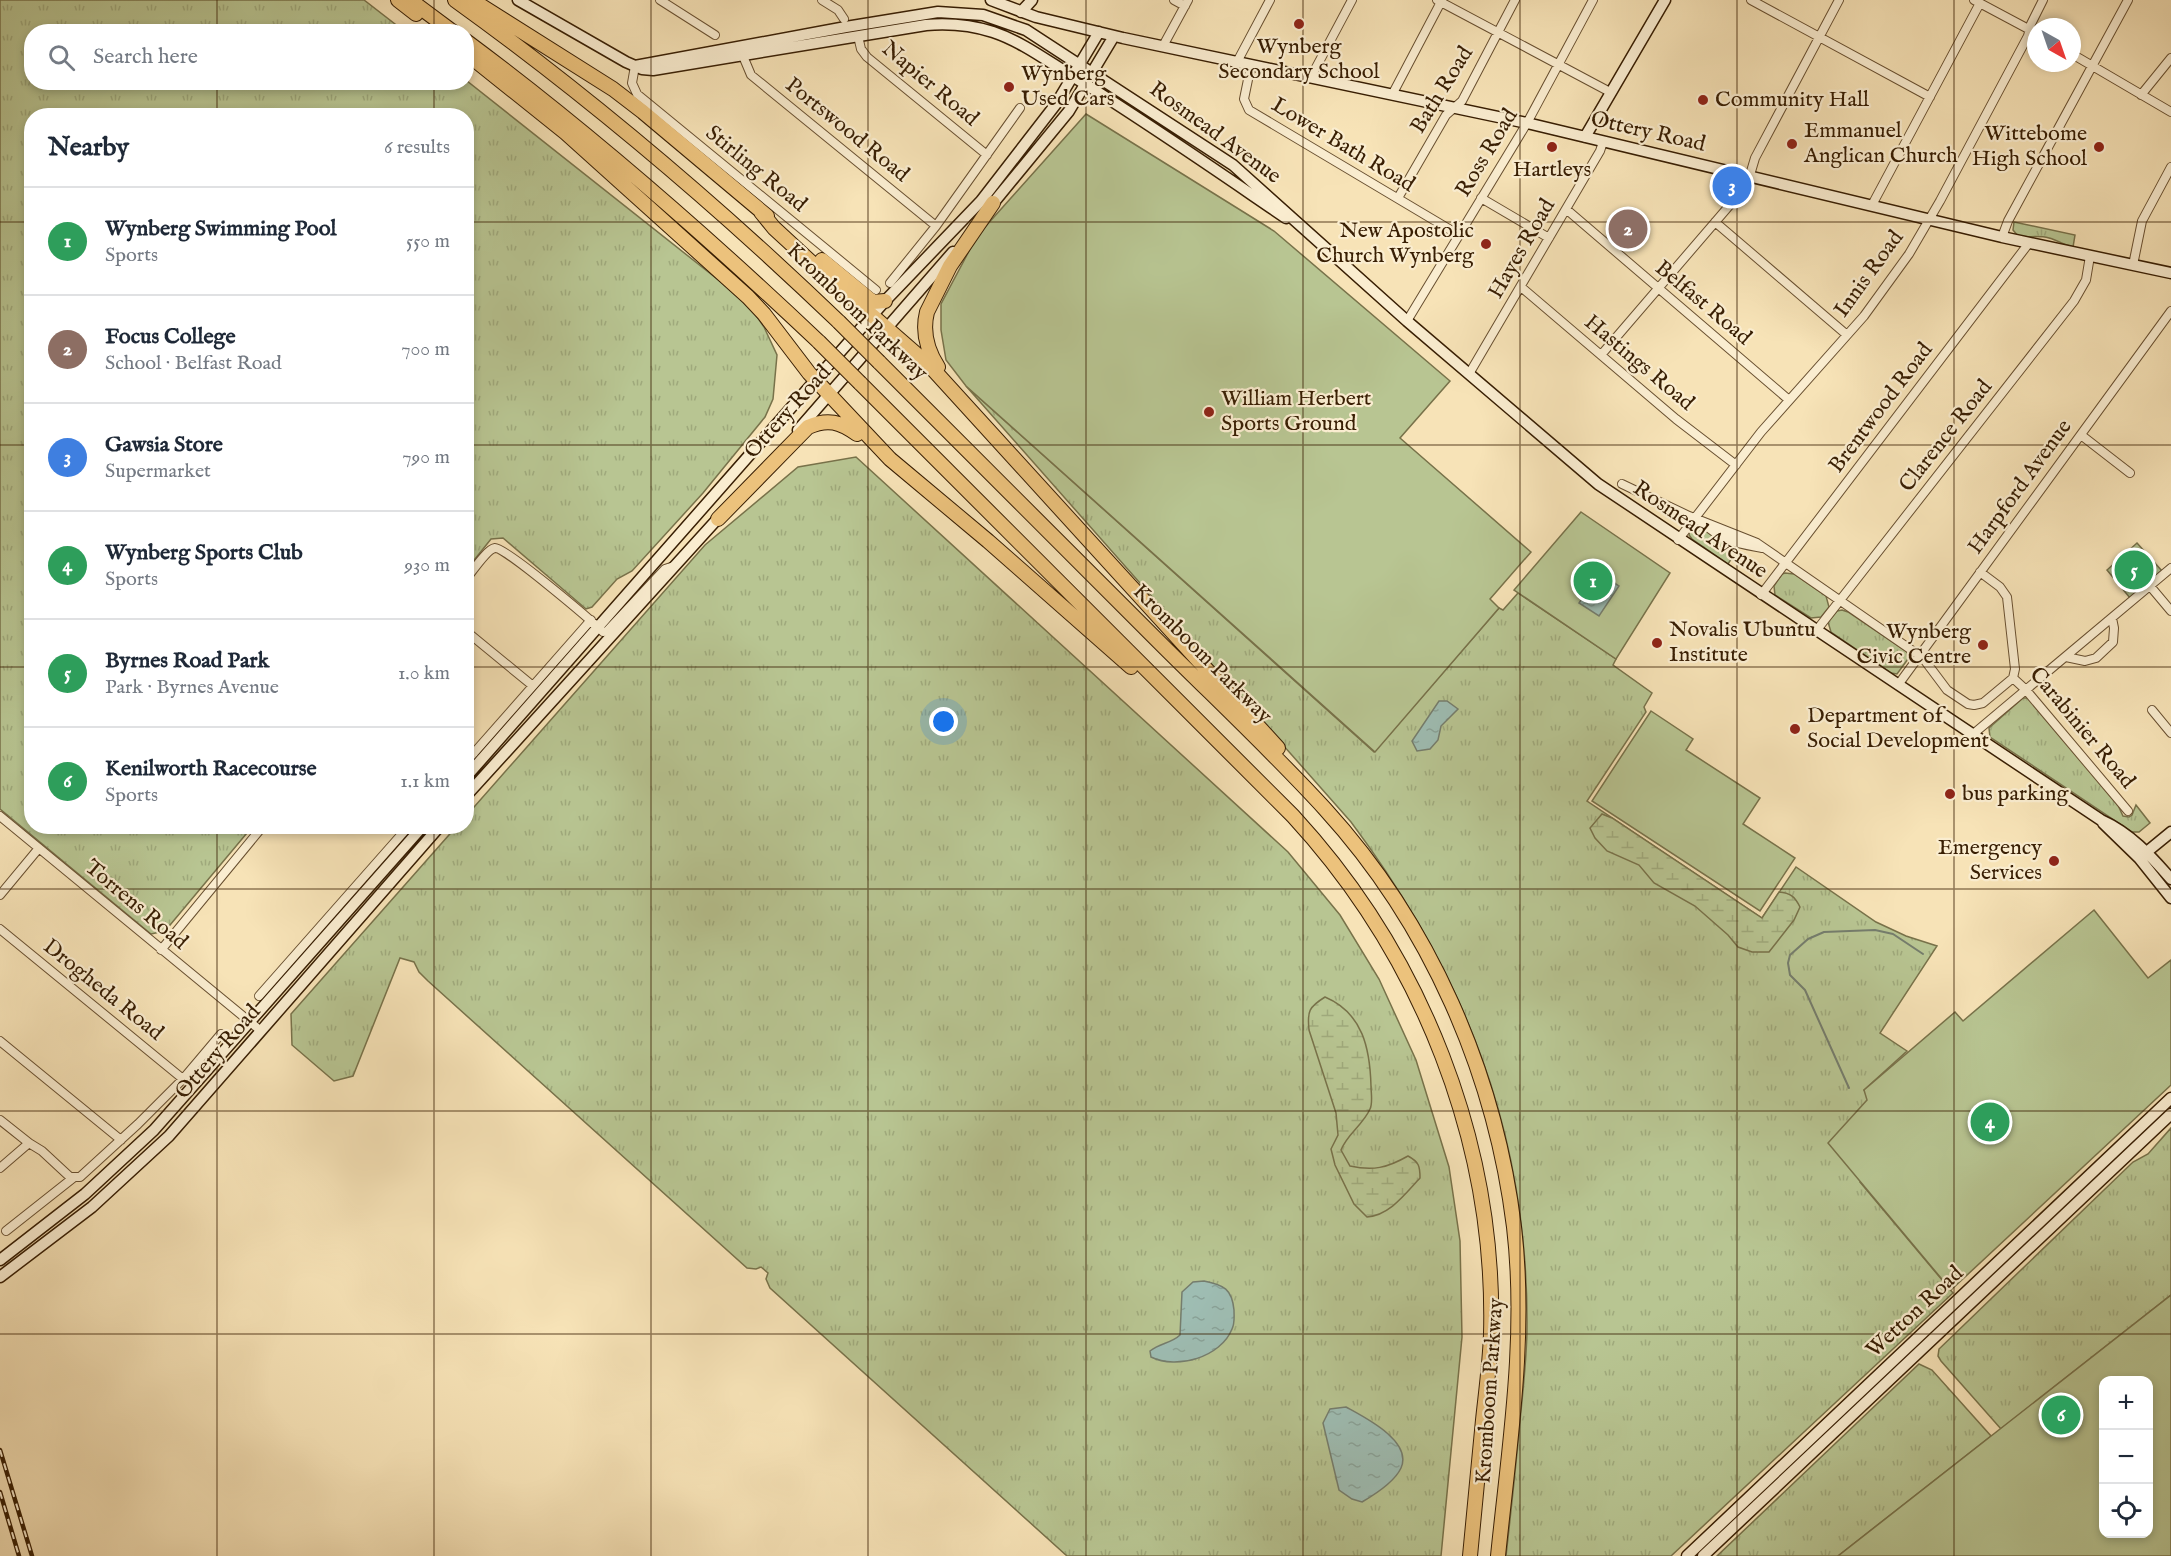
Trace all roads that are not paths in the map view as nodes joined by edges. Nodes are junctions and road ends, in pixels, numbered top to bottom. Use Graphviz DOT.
graph roads {
  1 [pos="398,0"];
  2 [pos="410,0"];
  3 [pos="456,0"];
  4 [pos="472,0"];
  5 [pos="518,0"];
  6 [pos="660,0"];
  7 [pos="822,0"];
  8 [pos="991,0"];
  9 [pos="1032,0"];
  10 [pos="1174,0"];
  11 [pos="1270,0"];
  12 [pos="1352,0"];
  13 [pos="1515,0"];
  14 [pos="1593,0"];
  15 [pos="1665,0"];
  16 [pos="1751,0"];
  17 [pos="1839,0"];
  18 [pos="2043,0"];
  19 [pos="2128,0"];
  20 [pos="1440,1"];
  21 [pos="1977,2"];
  22 [pos="1186,3"];
  23 [pos="1990,4"];
  24 [pos="1021,12"];
  25 [pos="2037,18"];
  26 [pos="844,19"];
  27 [pos="429,24"];
  28 [pos="442,24"];
  29 [pos="2027,28"];
  30 [pos="1100,32"];
  31 [pos="1498,32"];
  32 [pos="715,35"];
  33 [pos="858,36"];
  34 [pos="1114,36"];
  35 [pos="1820,37"];
  36 [pos="2027,38"];
  37 [pos="1163,46"];
  38 [pos="474,48"];
  39 [pos="743,56"];
  40 [pos="2171,58"];
  41 [pos="474,59"];
  42 [pos="2081,59"];
  43 [pos="1237,62"];
  44 [pos="1080,64"];
  45 [pos="1558,64"];
  46 [pos="1251,65"];
  47 [pos="2092,65"];
  48 [pos="635,66"];
  49 [pos="1093,72"];
  50 [pos="1073,77"];
  51 [pos="1311,77"];
  52 [pos="1086,85"];
  53 [pos="1610,92"];
  54 [pos="1392,94"];
  55 [pos="2141,95"];
  56 [pos="1930,97"];
  57 [pos="1455,107"];
  58 [pos="1020,108"];
  59 [pos="2171,112"];
  60 [pos="1527,123"];
  61 [pos="1585,137"];
  62 [pos="1603,142"];
  63 [pos="987,155"];
  64 [pos="2171,166"];
  65 [pos="1750,176"];
  66 [pos="1398,198"];
  67 [pos="1481,198"];
  68 [pos="993,203"];
  69 [pos="1872,205"];
  70 [pos="1566,209"];
  71 [pos="761,212"];
  72 [pos="1929,219"];
  73 [pos="1716,222"];
  74 [pos="936,226"];
  75 [pos="1308,234"];
  76 [pos="1459,235"];
  77 [pos="1550,237"];
  78 [pos="2002,237"];
  79 [pos="2029,243"];
  80 [pos="2090,256"];
  81 [pos="2133,265"];
  82 [pos="2171,273"];
  83 [pos="890,283"];
  84 [pos="1521,287"];
  85 [pos="1658,289"];
  86 [pos="876,290"];
  87 [pos="885,301"];
  88 [pos="2171,311"];
  89 [pos="871,316"];
  90 [pos="1407,321"];
  91 [pos="887,330"];
  92 [pos="1847,335"];
  93 [pos="1601,355"];
  94 [pos="1469,374"];
  95 [pos="816,380"];
  96 [pos="956,393"];
  97 [pos="830,394"];
  98 [pos="1789,400"];
  99 [pos="2080,435"];
  100 [pos="890,459"];
  101 [pos="1736,465"];
  102 [pos="2130,473"];
  103 [pos="1622,484"];
  104 [pos="718,519"];
  105 [pos="1697,519"];
  106 [pos="1678,540"];
  107 [pos="1785,563"];
  108 [pos="675,565"];
  109 [pos="2171,568"];
  110 [pos="474,570"];
  111 [pos="1980,572"];
  112 [pos="2150,586"];
  113 [pos="1761,595"];
  114 [pos="1839,601"];
  115 [pos="2171,611"];
  116 [pos="2112,618"];
  117 [pos="591,620"];
  118 [pos="599,628"];
  119 [pos="1816,631"];
  120 [pos="474,638"];
  121 [pos="1919,656"];
  122 [pos="2066,657"];
  123 [pos="2013,678"];
  124 [pos="1898,685"];
  125 [pos="533,686"];
  126 [pos="2026,690"];
  127 [pos="2152,710"];
  128 [pos="2171,733"];
  129 [pos="1972,735"];
  130 [pos="1221,745"];
  131 [pos="474,753"];
  132 [pos="474,768"];
  133 [pos="474,787"];
  134 [pos="1311,794"];
  135 [pos="2128,811"];
  136 [pos="0,816"];
  137 [pos="2171,832"];
  138 [pos="256,834"];
  139 [pos="402,834"];
  140 [pos="416,834"];
  141 [pos="433,834"];
  142 [pos="39,848"];
  143 [pos="2143,855"];
  144 [pos="2171,879"];
  145 [pos="0,895"];
  146 [pos="2171,898"];
  147 [pos="0,929"];
  148 [pos="161,950"];
  149 [pos="259,996"];
  150 [pos="249,1022"];
  151 [pos="261,1031"];
  152 [pos="220,1034"];
  153 [pos="0,1041"];
  154 [pos="183,1079"];
  155 [pos="2171,1098"];
  156 [pos="2171,1114"];
  157 [pos="0,1120"];
  158 [pos="121,1140"];
  159 [pos="29,1143"];
  160 [pos="0,1168"];
  161 [pos="73,1178"];
  162 [pos="6,1231"];
  163 [pos="0,1260"];
  164 [pos="0,1277"];
  165 [pos="1470,1556"];
  166 [pos="1498,1556"];
  167 [pos="1686,1556"];
  168 [pos="1703,1556"];
  1 -- 27 [label="highway"];
  2 -- 28 [label="highway"];
  3 -- 134 [label="highway, Kromboom Parkway, bridge"];
  4 -- 71 [label="highway"];
  5 -- 48 [label="main road"];
  6 -- 32 [label="street"];
  7 -- 26 [label="street"];
  8 -- 24 [label="main road"];
  9 -- 24 [label="main road"];
  10 -- 22 [label="street"];
  11 -- 43 [label="street"];
  12 -- 51 [label="street"];
  13 -- 31 [label="street, Bath Road"];
  14 -- 45 [label="street, Ross Road"];
  15 -- 53 [label="main road"];
  16 -- 35 [label="street"];
  17 -- 35 [label="street"];
  18 -- 25 [label="street, Innis Road"];
  19 -- 47 [label="street"];
  20 -- 31 [label="street"];
  20 -- 54 [label="street"];
  21 -- 23 [label="street"];
  21 -- 56 [label="street"];
  22 -- 37 [label="street"];
  23 -- 29 [label="street"];
  24 -- 30 [label="main road"];
  30 -- 34 [label="main road, Ottery Road"];
  30 -- 44 [label="main road, Ottery Road"];
  31 -- 45 [label="street"];
  31 -- 57 [label="street, Bath Road"];
  33 -- 39 [label="main road, Rosmead Avenue"];
  33 -- 50 [label="main road, Rosmead Avenue"];
  33 -- 63 [label="street, Napier Road"];
  34 -- 37 [label="main road, Ottery Road"];
  34 -- 49 [label="main road, Ottery Road"];
  35 -- 56 [label="street"];
  35 -- 65 [label="street"];
  36 -- 72 [label="street, Innis Road"];
  37 -- 43 [label="main road, Ottery Road"];
  38 -- 130 [label="highway, Kromboom Parkway, bridge"];
  39 -- 48 [label="main road, Rosmead Avenue"];
  39 -- 74 [label="street, Portswood Road"];
  40 -- 55 [label="street"];
  41 -- 95 [label="highway"];
  42 -- 47 [label="street"];
  43 -- 46 [label="main road, Ottery Road"];
  44 -- 48 [label="main road, Rosmead Avenue"];
  44 -- 49 [label="main road, Rosmead Avenue"];
  44 -- 50 [label="main road, Ottery Road"];
  45 -- 53 [label="street"];
  45 -- 60 [label="street, Ross Road"];
  46 -- 51 [label="main road, Ottery Road"];
  46 -- 66 [label="street, Lower Bath Road"];
  47 -- 55 [label="street"];
  47 -- 78 [label="street"];
  48 -- 86 [label="street, Stirling Road"];
  49 -- 52 [label="main road, Ottery Road"];
  49 -- 75 [label="main road, Rosmead Avenue"];
  50 -- 52 [label="main road, Rosmead Avenue"];
  50 -- 87 [label="main road, Ottery Road"];
  51 -- 54 [label="main road, Ottery Road"];
  52 -- 68 [label="main road, Ottery Road"];
  52 -- 75 [label="main road, Rosmead Avenue"];
  53 -- 61 [label="main road"];
  54 -- 57 [label="main road, Ottery Road"];
  55 -- 59 [label="street"];
  56 -- 69 [label="street"];
  57 -- 60 [label="main road, Ottery Road"];
  57 -- 66 [label="street, Bath Road"];
  58 -- 63 [label="street"];
  60 -- 61 [label="main road, Ottery Road"];
  60 -- 67 [label="street, Ross Road"];
  61 -- 62 [label="main road, Ottery Road"];
  62 -- 65 [label="main road, Ottery Road"];
  62 -- 70 [label="street, Hayes Road"];
  63 -- 74 [label="street"];
  64 -- 81 [label="street"];
  65 -- 69 [label="main road, Ottery Road"];
  65 -- 73 [label="street"];
  66 -- 76 [label="street, Lower Bath Road"];
  67 -- 76 [label="street, Ross Road"];
  67 -- 77 [label="street"];
  68 -- 91 [label="main road, Ottery Road"];
  68 -- 96 [label="highway"];
  69 -- 72 [label="main road, Ottery Road"];
  70 -- 77 [label="street, Hayes Road"];
  70 -- 85 [label="street, Belfast Road"];
  71 -- 87 [label="highway"];
  71 -- 89 [label="highway"];
  72 -- 78 [label="main road, Ottery Road"];
  72 -- 92 [label="street, Innis Road"];
  73 -- 85 [label="street"];
  73 -- 92 [label="street"];
  74 -- 83 [label="street"];
  75 -- 90 [label="main road, Rosmead Avenue"];
  76 -- 90 [label="street, Ross Road"];
  77 -- 84 [label="street, Hayes Road"];
  78 -- 79 [label="main road, Ottery Road"];
  79 -- 80 [label="main road, Ottery Road"];
  79 -- 107 [label="street, Brentwood Road"];
  80 -- 81 [label="main road, Ottery Road"];
  80 -- 114 [label="street, Clarence Road"];
  81 -- 82 [label="main road, Ottery Road"];
  84 -- 93 [label="street, Hastings Road"];
  84 -- 94 [label="street, Hayes Road"];
  85 -- 93 [label="street"];
  85 -- 98 [label="street, Belfast Road"];
  87 -- 89 [label="main road, Ottery Road"];
  88 -- 99 [label="street, Harpford Avenue"];
  89 -- 91 [label="highway"];
  89 -- 95 [label="main road, Ottery Road"];
  90 -- 94 [label="main road, Rosmead Avenue"];
  91 -- 96 [label="highway"];
  91 -- 97 [label="main road, Ottery Road"];
  92 -- 98 [label="street, Innis Road"];
  93 -- 101 [label="street, Hastings Road"];
  94 -- 106 [label="main road, Rosmead Avenue"];
  95 -- 97 [label="highway"];
  95 -- 118 [label="main road, Ottery Road"];
  96 -- 134 [label="highway"];
  97 -- 100 [label="highway"];
  97 -- 104 [label="main road, Ottery Road"];
  98 -- 101 [label="street, Innis Road"];
  99 -- 102 [label="street"];
  99 -- 111 [label="street, Harpford Avenue"];
  100 -- 104 [label="highway"];
  100 -- 130 [label="highway"];
  101 -- 105 [label="street, Innis Road"];
  103 -- 105 [label="street, Rosmead Avenue"];
  104 -- 108 [label="main road, Ottery Road"];
  105 -- 106 [label="street, Innis Road"];
  105 -- 107 [label="street, Rosmead Avenue"];
  106 -- 113 [label="main road, Rosmead Avenue"];
  107 -- 113 [label="street, Brentwood Road"];
  107 -- 114 [label="street, Rosmead Avenue"];
  108 -- 118 [label="street"];
  108 -- 133 [label="main road, Ottery Road"];
  109 -- 112 [label="street"];
  110 -- 117 [label="street"];
  111 -- 121 [label="street, Harpford Avenue"];
  111 -- 123 [label="street, Carabinier Road"];
  112 -- 115 [label="street"];
  112 -- 116 [label="street"];
  113 -- 119 [label="main road, Rosmead Avenue"];
  114 -- 119 [label="street, Clarence Road"];
  114 -- 121 [label="street, Rosmead Avenue"];
  116 -- 122 [label="street"];
  116 -- 122 [label="street"];
  117 -- 118 [label="street"];
  117 -- 125 [label="street"];
  118 -- 132 [label="main road, Ottery Road"];
  119 -- 124 [label="main road, Rosmead Avenue"];
  120 -- 125 [label="street"];
  121 -- 123 [label="street, Rosmead Avenue"];
  121 -- 124 [label="street, Harpford Avenue"];
  122 -- 126 [label="street"];
  123 -- 126 [label="street, Carabinier Road"];
  124 -- 129 [label="main road, Rosmead Avenue"];
  125 -- 131 [label="street"];
  126 -- 129 [label="street"];
  126 -- 135 [label="street, Carabinier Road"];
  127 -- 128 [label="street"];
  129 -- 143 [label="main road, Rosmead Avenue"];
  130 -- 165 [label="highway, Kromboom Parkway"];
  134 -- 166 [label="highway, Kromboom Parkway"];
  136 -- 142 [label="street, Torrens Road"];
  137 -- 143 [label="main road"];
  138 -- 148 [label="street"];
  139 -- 149 [label="street"];
  140 -- 150 [label="main road, Ottery Road"];
  141 -- 151 [label="main road, Ottery Road"];
  142 -- 145 [label="street"];
  142 -- 148 [label="street, Torrens Road"];
  143 -- 144 [label="main road, Rosmead Avenue"];
  143 -- 146 [label="main road, Rosmead Avenue"];
  147 -- 154 [label="street, Drogheda Road"];
  148 -- 150 [label="street, Torrens Road"];
  150 -- 151 [label="street, Torrens Road"];
  150 -- 163 [label="main road, Ottery Road"];
  151 -- 164 [label="main road, Ottery Road"];
  152 -- 154 [label="street"];
  153 -- 158 [label="street"];
  154 -- 158 [label="street"];
  155 -- 167 [label="main road, Wetton Road"];
  156 -- 168 [label="main road, Wetton Road"];
  157 -- 159 [label="street"];
  158 -- 161 [label="street"];
  159 -- 160 [label="street"];
  159 -- 161 [label="street"];
  161 -- 162 [label="street"];
}
